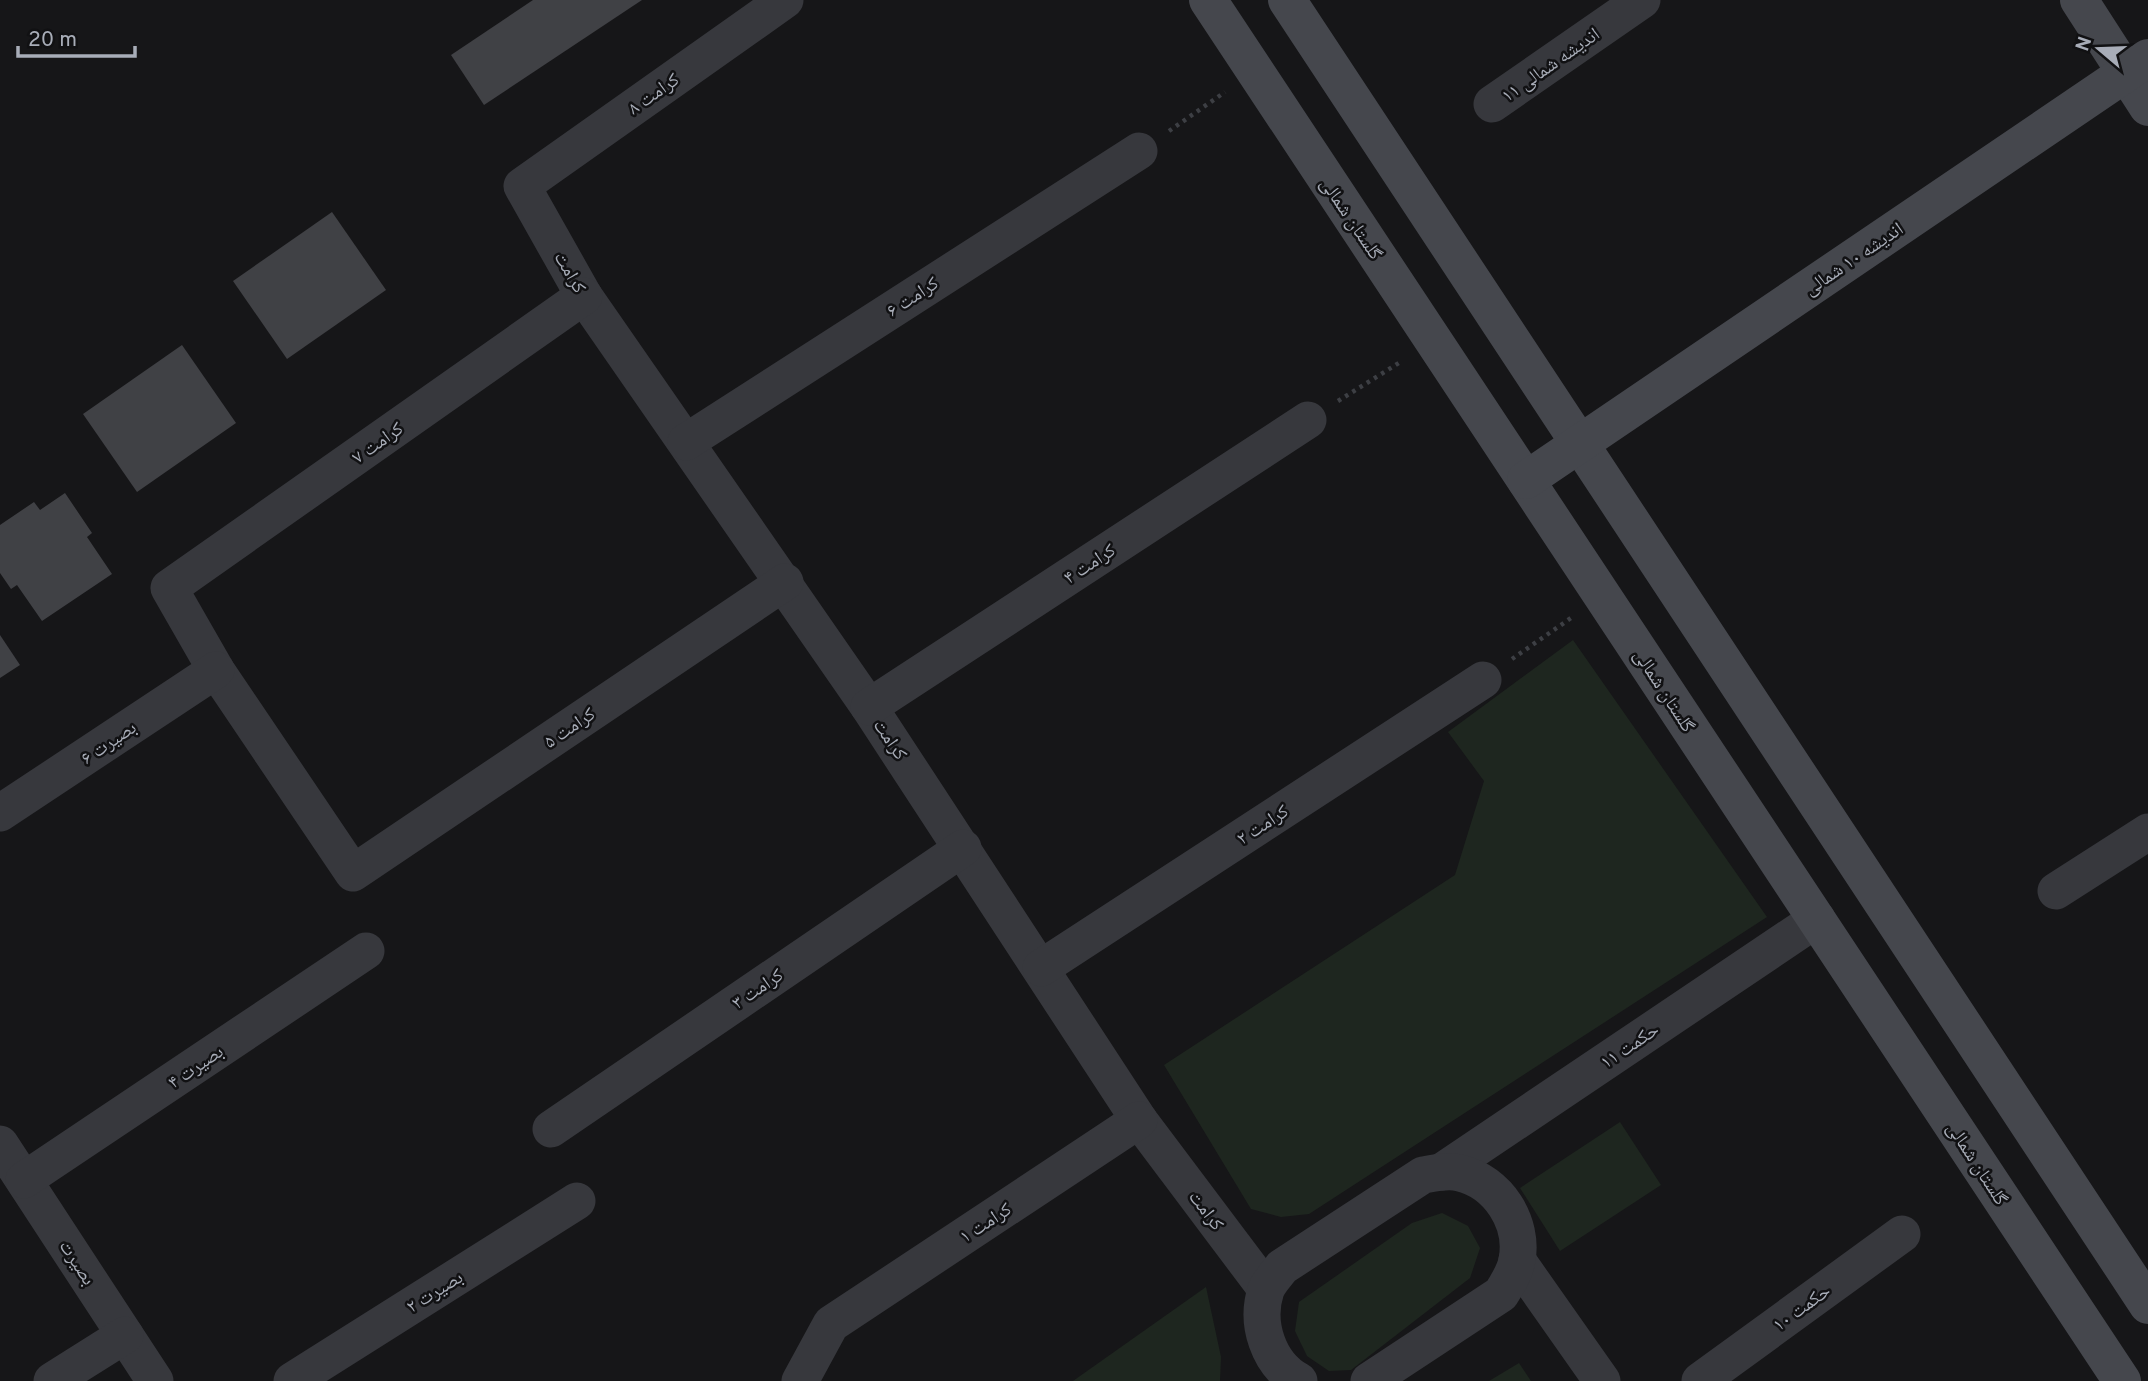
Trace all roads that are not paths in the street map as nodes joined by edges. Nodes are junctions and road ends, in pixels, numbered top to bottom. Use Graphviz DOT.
graph roads {
  1 [pos="785,0"];
  2 [pos="1208,0"];
  3 [pos="1287,0"];
  4 [pos="1642,0"];
  5 [pos="2079,0"];
  6 [pos="2137,66"];
  7 [pos="1492,104"];
  8 [pos="2148,107"];
  9 [pos="1139,151"];
  10 [pos="522,186"];
  11 [pos="584,296"];
  12 [pos="1308,420"];
  13 [pos="686,442"];
  14 [pos="1580,443"];
  15 [pos="1526,480"];
  16 [pos="785,582"];
  17 [pos="216,670"];
  18 [pos="1483,680"];
  19 [pos="869,707"];
  20 [pos="0,813"];
  21 [pos="2148,831"];
  22 [pos="963,848"];
  23 [pos="2056,891"];
  24 [pos="1816,919"];
  25 [pos="366,951"];
  26 [pos="1041,968"];
  27 [pos="1139,1120"];
  28 [pos="551,1129"];
  29 [pos="0,1144"];
  30 [pos="1441,1172"];
  31 [pos="24,1180"];
  32 [pos="577,1201"];
  33 [pos="1902,1234"];
  34 [pos="1517,1260"];
  35 [pos="1266,1289"];
  36 [pos="2148,1305"];
  37 [pos="125,1335"];
  38 [pos="52,1381"];
  39 [pos="155,1381"];
  40 [pos="292,1381"];
  41 [pos="800,1381"];
  42 [pos="1299,1381"];
  43 [pos="1369,1381"];
  44 [pos="1602,1381"];
  45 [pos="1700,1381"];
  46 [pos="2122,1381"];
  1 -- 10 [label="street, کرامت ۸"];
  2 -- 15 [label="main road, گلستان شمالی"];
  3 -- 14 [label="main road"];
  4 -- 7 [label="street, اندیشه شمالی ۱۱"];
  5 -- 6 [label="main road"];
  6 -- 8 [label="main road"];
  6 -- 14 [label="main road, اندیشه ۱۰ شمالی"];
  9 -- 13 [label="street, کرامت ۶"];
  10 -- 11 [label="street, کرامت"];
  11 -- 13 [label="street, کرامت"];
  11 -- 17 [label="street, کرامت ۷"];
  12 -- 19 [label="street, کرامت ۴"];
  13 -- 16 [label="street, کرامت"];
  14 -- 15 [label="main road, اندیشه ۱۰ شمالی"];
  14 -- 36 [label="main road"];
  15 -- 24 [label="main road, گلستان شمالی"];
  16 -- 17 [label="street, کرامت ۵"];
  16 -- 19 [label="street, کرامت"];
  17 -- 20 [label="street, بصیرت ۶"];
  18 -- 26 [label="street, کرامت ۲"];
  19 -- 22 [label="street, کرامت"];
  21 -- 23 [label="street"];
  22 -- 26 [label="street, کرامت"];
  22 -- 28 [label="street, کرامت ۳"];
  24 -- 30 [label="street, حکمت ۱۱"];
  24 -- 46 [label="main road, گلستان شمالی"];
  25 -- 31 [label="street, بصیرت ۴"];
  26 -- 27 [label="street, کرامت"];
  27 -- 35 [label="street, کرامت"];
  27 -- 41 [label="street, کرامت ۱"];
  29 -- 31 [label="street, بصیرت"];
  30 -- 34 [label="street"];
  30 -- 35 [label="street, حکمت ۱۱"];
  31 -- 37 [label="street, بصیرت"];
  32 -- 40 [label="street, بصیرت ۲"];
  33 -- 45 [label="street, حکمت ۱۰"];
  34 -- 43 [label="street"];
  34 -- 44 [label="street"];
  35 -- 42 [label="street"];
  37 -- 38 [label="street"];
  37 -- 39 [label="street, بصیرت"];
}
